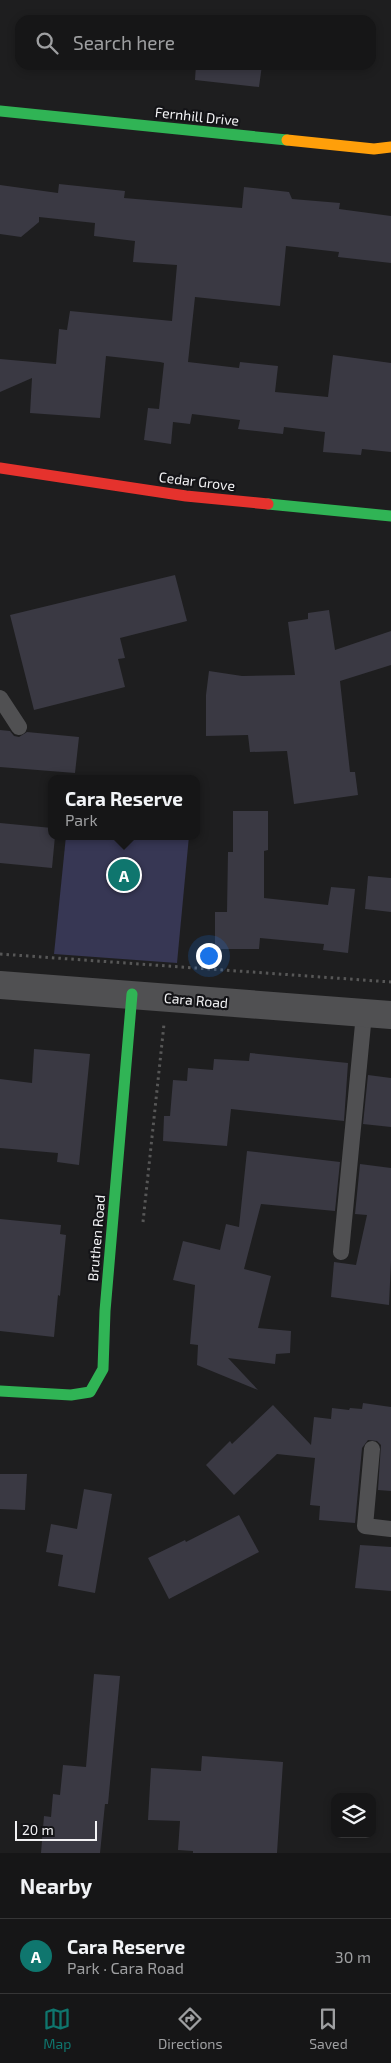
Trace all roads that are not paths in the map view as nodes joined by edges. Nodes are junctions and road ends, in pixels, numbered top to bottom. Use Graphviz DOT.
graph roads {
  1 [pos="0,111"];
  2 [pos="391,147"];
  3 [pos="0,468"];
  4 [pos="391,516"];
  5 [pos="0,698"];
  6 [pos="19,727"];
  7 [pos="0,985"];
  8 [pos="132,994"];
  9 [pos="364,1014"];
  10 [pos="391,1015"];
  11 [pos="341,1252"];
  12 [pos="0,1391"];
  13 [pos="372,1449"];
  14 [pos="391,1528"];
  1 -- 2 [label="street, Fernhill Drive"];
  3 -- 4 [label="street, Cedar Grove"];
  5 -- 6 [label="lane"];
  7 -- 8 [label="street, Cara Road"];
  8 -- 9 [label="street, Cara Road"];
  8 -- 12 [label="street, Bruthen Road"];
  9 -- 10 [label="street, Cara Road"];
  9 -- 11 [label="lane"];
  13 -- 14 [label="lane"];
}
